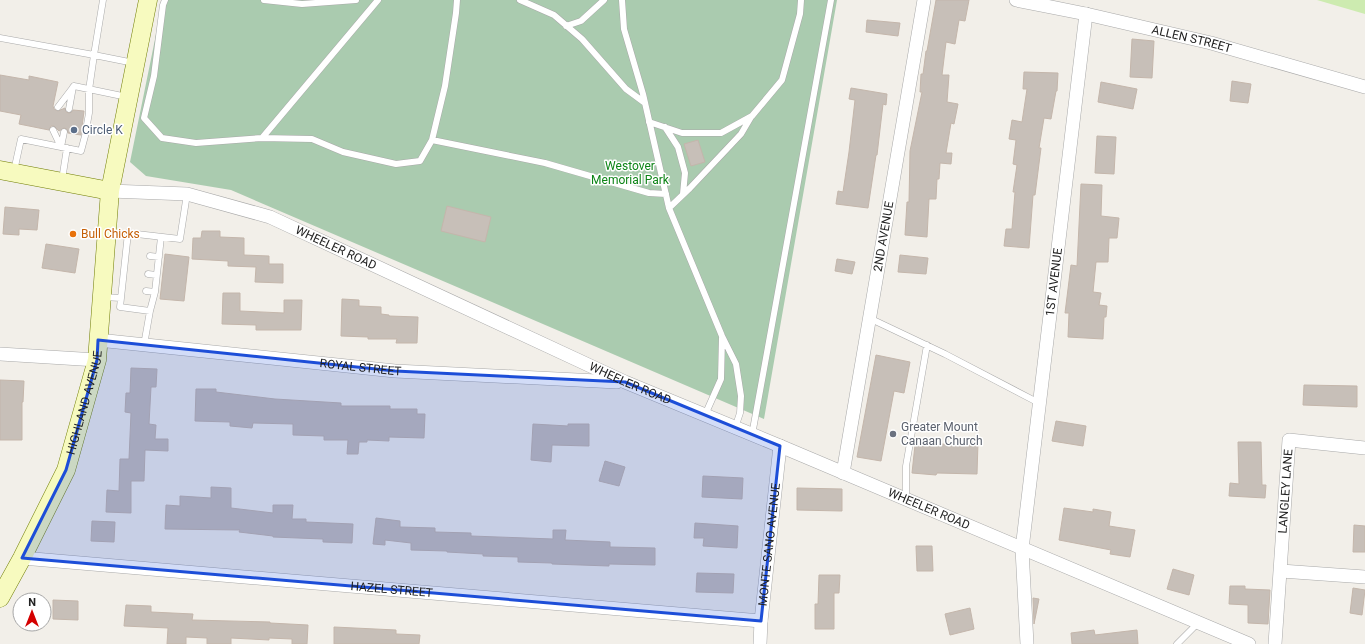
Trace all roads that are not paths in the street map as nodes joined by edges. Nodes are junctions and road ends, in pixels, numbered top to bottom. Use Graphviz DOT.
graph roads {
  1 [pos="103,0"];
  2 [pos="148,0"];
  3 [pos="165,0"];
  4 [pos="264,0"];
  5 [pos="356,0"];
  6 [pos="378,0"];
  7 [pos="457,0"];
  8 [pos="520,0"];
  9 [pos="604,0"];
  10 [pos="622,0"];
  11 [pos="800,0"];
  12 [pos="831,0"];
  13 [pos="924,0"];
  14 [pos="1016,0"];
  15 [pos="1086,14"];
  16 [pos="566,26"];
  17 [pos="0,38"];
  18 [pos="94,55"];
  19 [pos="136,63"];
  20 [pos="74,86"];
  21 [pos="1365,87"];
  22 [pos="89,90"];
  23 [pos="129,98"];
  24 [pos="645,103"];
  25 [pos="58,107"];
  26 [pos="70,109"];
  27 [pos="752,116"];
  28 [pos="649,122"];
  29 [pos="665,127"];
  30 [pos="53,130"];
  31 [pos="64,132"];
  32 [pos="262,138"];
  33 [pos="432,140"];
  34 [pos="64,148"];
  35 [pos="7,171"];
  36 [pos="62,182"];
  37 [pos="110,191"];
  38 [pos="187,194"];
  39 [pos="666,194"];
  40 [pos="683,194"];
  41 [pos="669,208"];
  42 [pos="161,237"];
  43 [pos="126,253"];
  44 [pos="134,254"];
  45 [pos="150,256"];
  46 [pos="158,257"];
  47 [pos="124,271"];
  48 [pos="131,272"];
  49 [pos="148,274"];
  50 [pos="156,275"];
  51 [pos="122,288"];
  52 [pos="129,289"];
  53 [pos="146,291"];
  54 [pos="155,292"];
  55 [pos="102,296"];
  56 [pos="121,298"];
  57 [pos="150,311"];
  58 [pos="869,318"];
  59 [pos="722,336"];
  60 [pos="98,340"];
  61 [pos="144,345"];
  62 [pos="926,345"];
  63 [pos="0,354"];
  64 [pos="97,360"];
  65 [pos="625,382"];
  66 [pos="1039,403"];
  67 [pos="705,415"];
  68 [pos="735,428"];
  69 [pos="752,436"];
  70 [pos="780,446"];
  71 [pos="1365,448"];
  72 [pos="843,473"];
  73 [pos="906,500"];
  74 [pos="1022,549"];
  75 [pos="22,558"];
  76 [pos="1280,571"];
  77 [pos="1365,577"];
  78 [pos="0,598"];
  79 [pos="762,621"];
  80 [pos="1199,622"];
  81 [pos="760,644"];
  82 [pos="1027,644"];
  83 [pos="1177,644"];
  84 [pos="1249,644"];
  85 [pos="1275,644"];
  1 -- 18 [label="lane"];
  2 -- 19 [label="main road, HIGHLAND AVENUE"];
  3 -- 32 [label="lane"];
  4 -- 5 [label="lane"];
  6 -- 32 [label="lane"];
  7 -- 33 [label="lane"];
  8 -- 16 [label="lane"];
  9 -- 16 [label="lane"];
  10 -- 24 [label="lane"];
  11 -- 27 [label="lane"];
  12 -- 69 [label="lane"];
  13 -- 58 [label="street, 2ND AVENUE"];
  14 -- 15 [label="street, ALLEN STREET"];
  15 -- 21 [label="street, ALLEN STREET"];
  15 -- 66 [label="street, 1ST AVENUE"];
  16 -- 24 [label="lane"];
  17 -- 18 [label="lane"];
  18 -- 19 [label="lane"];
  18 -- 22 [label="lane"];
  19 -- 23 [label="main road, HIGHLAND AVENUE"];
  20 -- 22 [label="lane"];
  20 -- 25 [label="lane"];
  20 -- 26 [label="lane"];
  22 -- 23 [label="lane"];
  22 -- 34 [label="lane"];
  23 -- 37 [label="main road, HIGHLAND AVENUE"];
  24 -- 28 [label="lane"];
  27 -- 29 [label="lane"];
  27 -- 40 [label="lane"];
  28 -- 29 [label="lane"];
  28 -- 39 [label="lane"];
  29 -- 40 [label="lane"];
  30 -- 34 [label="lane"];
  31 -- 34 [label="lane"];
  32 -- 33 [label="lane"];
  33 -- 39 [label="lane"];
  34 -- 35 [label="lane"];
  34 -- 36 [label="lane"];
  35 -- 36 [label="main road, WHEELER ROAD"];
  36 -- 37 [label="main road, WHEELER ROAD"];
  37 -- 38 [label="street, WHEELER ROAD"];
  37 -- 55 [label="main road, HIGHLAND AVENUE"];
  38 -- 42 [label="lane"];
  38 -- 65 [label="street, WHEELER ROAD"];
  39 -- 41 [label="lane"];
  40 -- 41 [label="lane"];
  41 -- 59 [label="lane"];
  42 -- 43 [label="lane"];
  42 -- 46 [label="lane"];
  43 -- 44 [label="lane"];
  43 -- 47 [label="lane"];
  45 -- 46 [label="lane"];
  46 -- 50 [label="lane"];
  47 -- 48 [label="lane"];
  47 -- 51 [label="lane"];
  49 -- 50 [label="lane"];
  50 -- 54 [label="lane"];
  51 -- 52 [label="lane"];
  51 -- 56 [label="lane"];
  53 -- 54 [label="lane"];
  54 -- 57 [label="lane"];
  55 -- 56 [label="lane"];
  55 -- 60 [label="main road, HIGHLAND AVENUE"];
  56 -- 57 [label="lane"];
  57 -- 61 [label="lane"];
  58 -- 62 [label="lane"];
  58 -- 72 [label="street, 2ND AVENUE"];
  59 -- 67 [label="lane"];
  59 -- 68 [label="lane"];
  60 -- 61 [label="street, ROYAL STREET"];
  60 -- 64 [label="main road, HIGHLAND AVENUE"];
  61 -- 65 [label="street, ROYAL STREET"];
  62 -- 66 [label="lane"];
  62 -- 73 [label="lane"];
  63 -- 64 [label="street"];
  64 -- 75 [label="main road, HIGHLAND AVENUE"];
  65 -- 67 [label="street, WHEELER ROAD"];
  66 -- 74 [label="street, 1ST AVENUE"];
  67 -- 68 [label="street, WHEELER ROAD"];
  68 -- 69 [label="street, WHEELER ROAD"];
  69 -- 70 [label="street, WHEELER ROAD"];
  70 -- 72 [label="street, WHEELER ROAD"];
  70 -- 79 [label="street, MONTE SANO AVENUE"];
  71 -- 76 [label="street, LANGLEY LANE"];
  72 -- 73 [label="street, WHEELER ROAD"];
  73 -- 74 [label="street, WHEELER ROAD"];
  74 -- 80 [label="street, WHEELER ROAD"];
  74 -- 82 [label="street, 1ST AVENUE"];
  75 -- 78 [label="main road, HIGHLAND AVENUE"];
  75 -- 79 [label="street, HAZEL STREET"];
  76 -- 77 [label="street"];
  76 -- 85 [label="street"];
  79 -- 81 [label="street, MONTE SANO AVENUE"];
  80 -- 83 [label="lane"];
  80 -- 84 [label="street, WHEELER ROAD"];
}
